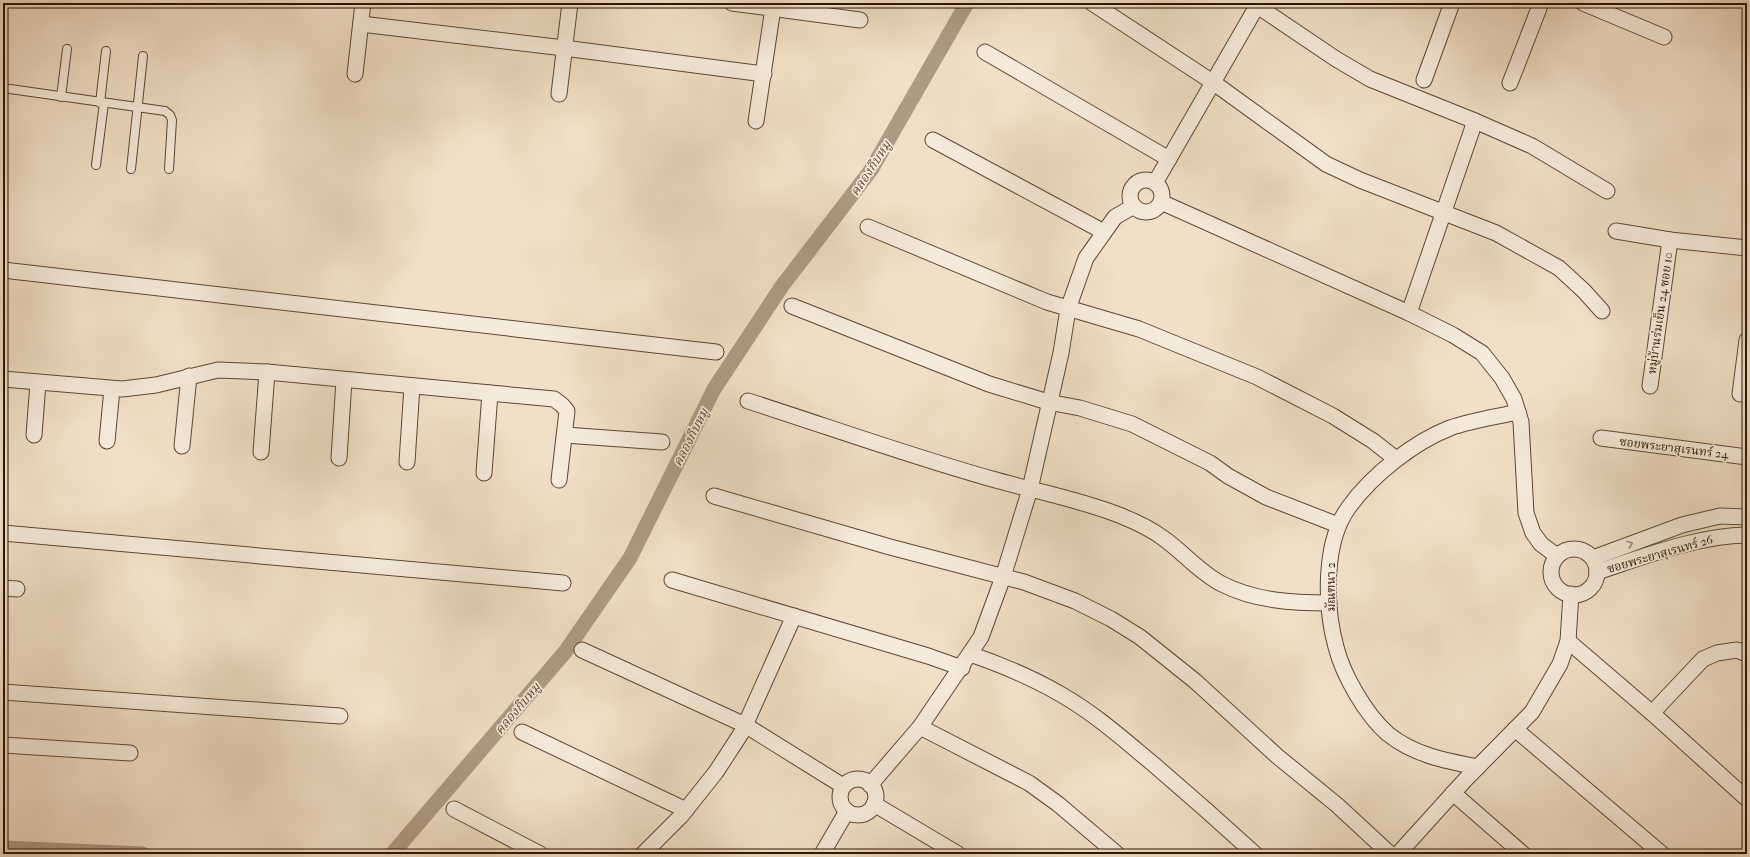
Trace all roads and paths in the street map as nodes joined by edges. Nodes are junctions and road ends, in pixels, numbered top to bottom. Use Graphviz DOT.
graph roads {
  1 [pos="363,3"];
  2 [pos="570,3"];
  3 [pos="732,3"];
  4 [pos="1092,3"];
  5 [pos="1452,3"];
  6 [pos="1541,3"];
  7 [pos="1583,3"];
  8 [pos="1255,5"];
  9 [pos="773,8"];
  10 [pos="860,20"];
  11 [pos="361,24"];
  12 [pos="1664,37"];
  13 [pos="564,48"];
  14 [pos="67,49"];
  15 [pos="106,52"];
  16 [pos="985,52"];
  17 [pos="143,56"];
  18 [pos="355,74"];
  19 [pos="764,74"];
  20 [pos="1424,80"];
  21 [pos="1214,83"];
  22 [pos="1510,83"];
  23 [pos="3,88"];
  24 [pos="559,94"];
  25 [pos="61,97"];
  26 [pos="102,103"];
  27 [pos="137,108"];
  28 [pos="756,121"];
  29 [pos="1475,121"];
  30 [pos="933,140"];
  31 [pos="1169,159"];
  32 [pos="96,165"];
  33 [pos="131,169"];
  34 [pos="169,169"];
  35 [pos="1155,183"];
  36 [pos="1607,191"];
  37 [pos="1161,202"];
  38 [pos="1134,206"];
  39 [pos="1445,212"];
  40 [pos="868,227"];
  41 [pos="1616,231"];
  42 [pos="1104,232"];
  43 [pos="1670,240"];
  44 [pos="1747,248"];
  45 [pos="3,270"];
  46 [pos="792,306"];
  47 [pos="1068,309"];
  48 [pos="1602,312"];
  49 [pos="1409,313"];
  50 [pos="1747,340"];
  51 [pos="716,352"];
  52 [pos="267,372"];
  53 [pos="190,376"];
  54 [pos="3,379"];
  55 [pos="344,380"];
  56 [pos="38,383"];
  57 [pos="412,386"];
  58 [pos="1650,386"];
  59 [pos="112,389"];
  60 [pos="490,393"];
  61 [pos="1740,394"];
  62 [pos="748,401"];
  63 [pos="1048,402"];
  64 [pos="1518,412"];
  65 [pos="34,435"];
  66 [pos="565,435"];
  67 [pos="1601,438"];
  68 [pos="107,441"];
  69 [pos="662,442"];
  70 [pos="182,446"];
  71 [pos="261,452"];
  72 [pos="1747,457"];
  73 [pos="339,458"];
  74 [pos="1396,459"];
  75 [pos="407,462"];
  76 [pos="484,473"];
  77 [pos="559,480"];
  78 [pos="1030,488"];
  79 [pos="714,496"];
  80 [pos="1747,517"];
  81 [pos="1338,525"];
  82 [pos="3,533"];
  83 [pos="1747,535"];
  84 [pos="1557,556"];
  85 [pos="1595,565"];
  86 [pos="1004,577"];
  87 [pos="672,580"];
  88 [pos="563,584"];
  89 [pos="1570,594"];
  90 [pos="1329,603"];
  91 [pos="794,616"];
  92 [pos="1568,641"];
  93 [pos="582,650"];
  94 [pos="970,654"];
  95 [pos="1747,654"];
  96 [pos="962,668"];
  97 [pos="3,692"];
  98 [pos="1652,713"];
  99 [pos="340,716"];
  100 [pos="745,725"];
  101 [pos="920,727"];
  102 [pos="1515,729"];
  103 [pos="522,732"];
  104 [pos="3,745"];
  105 [pos="130,753"];
  106 [pos="1478,767"];
  107 [pos="870,785"];
  108 [pos="843,786"];
  109 [pos="1454,793"];
  110 [pos="1747,799"];
  111 [pos="874,804"];
  112 [pos="454,809"];
  113 [pos="686,810"];
  114 [pos="847,811"];
  115 [pos="540,854"];
  116 [pos="645,854"];
  117 [pos="822,854"];
  118 [pos="958,854"];
  119 [pos="1117,854"];
  120 [pos="1255,854"];
  121 [pos="1390,854"];
  122 [pos="1398,854"];
  123 [pos="1523,854"];
  124 [pos="1662,854"];
  1 -- 11 [label="street"];
  2 -- 13 [label="street"];
  3 -- 9 [label="street"];
  4 -- 21 [label="street"];
  5 -- 20 [label="street"];
  6 -- 22 [label="street"];
  7 -- 12 [label="street"];
  8 -- 21 [label="street"];
  8 -- 29 [label="street"];
  9 -- 10 [label="street"];
  9 -- 19 [label="street"];
  11 -- 13 [label="street"];
  11 -- 18 [label="street"];
  13 -- 19 [label="street"];
  13 -- 24 [label="street"];
  14 -- 25 [label="lane"];
  15 -- 26 [label="lane"];
  16 -- 31 [label="street"];
  17 -- 27 [label="lane"];
  19 -- 28 [label="street"];
  21 -- 31 [label="street"];
  21 -- 39 [label="street"];
  23 -- 25 [label="lane"];
  25 -- 26 [label="lane"];
  26 -- 27 [label="lane"];
  26 -- 32 [label="lane"];
  27 -- 33 [label="lane"];
  27 -- 34 [label="lane"];
  29 -- 36 [label="street"];
  29 -- 39 [label="street"];
  30 -- 42 [label="street"];
  31 -- 35 [label="street"];
  35 -- 37 [label="street"];
  35 -- 38 [label="street"];
  37 -- 38 [label="street"];
  37 -- 49 [label="street"];
  38 -- 42 [label="street"];
  39 -- 48 [label="street"];
  39 -- 49 [label="street"];
  40 -- 47 [label="street"];
  41 -- 43 [label="street"];
  42 -- 47 [label="street"];
  43 -- 44 [label="street"];
  43 -- 58 [label="street, หมู่บ้านร่มเย็น 24 ซอย 10"];
  45 -- 51 [label="street"];
  46 -- 63 [label="street"];
  47 -- 63 [label="street"];
  47 -- 74 [label="street"];
  49 -- 64 [label="street"];
  50 -- 61 [label="street"];
  52 -- 53 [label="street"];
  52 -- 55 [label="street"];
  52 -- 71 [label="street"];
  53 -- 59 [label="street"];
  53 -- 70 [label="street"];
  54 -- 56 [label="street"];
  55 -- 57 [label="street"];
  55 -- 73 [label="street"];
  56 -- 59 [label="street"];
  56 -- 65 [label="street"];
  57 -- 60 [label="street"];
  57 -- 75 [label="street"];
  59 -- 68 [label="street"];
  60 -- 66 [label="street"];
  60 -- 76 [label="street"];
  62 -- 78 [label="street"];
  63 -- 78 [label="street"];
  63 -- 81 [label="street"];
  64 -- 74 [label="street, มัณฑนา 2"];
  64 -- 84 [label="street"];
  66 -- 69 [label="street"];
  66 -- 77 [label="street"];
  67 -- 72 [label="street, ซอยพระยาสุเรนทร์ 24"];
  74 -- 81 [label="street, มัณฑนา 2"];
  78 -- 86 [label="street"];
  78 -- 90 [label="street"];
  79 -- 86 [label="street"];
  85 -- 80 [label="street, ซอยพระยาสุเรนทร์ 26, one-way"];
  81 -- 90 [label="street, มัณฑนา 2"];
  82 -- 88 [label="street"];
  83 -- 85 [label="street, ซอยพระยาสุเรนทร์ 26"];
  84 -- 85 [label="street, ซอยพระยาสุเรนทร์ 26"];
  84 -- 89 [label="street"];
  85 -- 89 [label="street, ซอยพระยาสุเรนทร์ 26"];
  86 -- 94 [label="street"];
  86 -- 121 [label="street"];
  87 -- 91 [label="street"];
  89 -- 92 [label="street"];
  90 -- 106 [label="street, มัณฑนา 2"];
  91 -- 96 [label="street"];
  91 -- 100 [label="street"];
  92 -- 98 [label="street"];
  92 -- 102 [label="street"];
  93 -- 100 [label="street"];
  94 -- 96 [label="street"];
  94 -- 120 [label="street"];
  95 -- 98 [label="street"];
  96 -- 101 [label="street"];
  97 -- 99 [label="street"];
  98 -- 110 [label="street"];
  100 -- 108 [label="street"];
  100 -- 113 [label="street"];
  101 -- 107 [label="street"];
  101 -- 119 [label="street"];
  102 -- 106 [label="street"];
  102 -- 124 [label="street"];
  103 -- 113 [label="street"];
  104 -- 105 [label="street"];
  106 -- 109 [label="street"];
  107 -- 108 [label="street"];
  107 -- 111 [label="street"];
  108 -- 114 [label="street"];
  109 -- 122 [label="street"];
  109 -- 123 [label="street"];
  111 -- 114 [label="street"];
  111 -- 118 [label="street"];
  112 -- 115 [label="street"];
  113 -- 116 [label="street"];
  114 -- 117 [label="street"];
}
